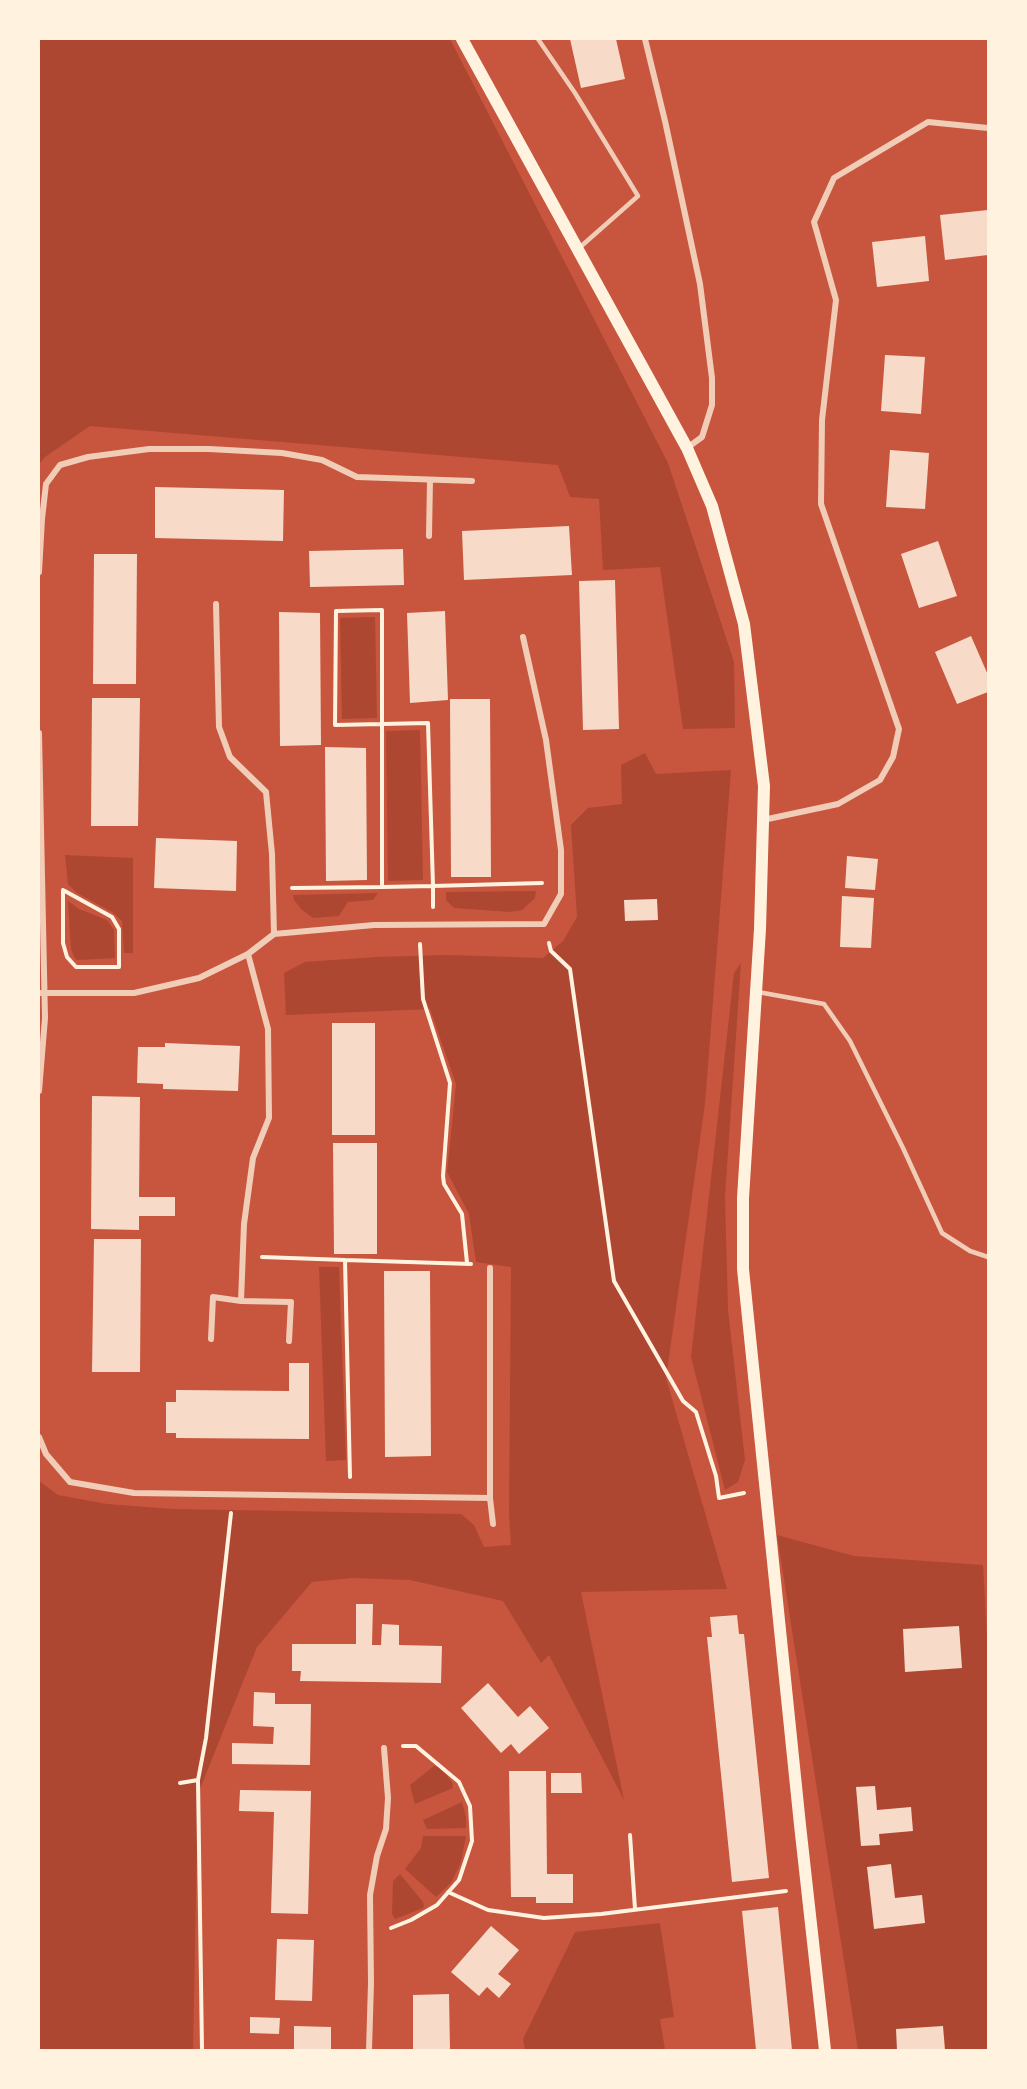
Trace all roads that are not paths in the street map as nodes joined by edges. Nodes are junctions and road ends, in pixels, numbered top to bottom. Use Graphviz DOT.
graph roads {
  1 [pos="462,39"];
  2 [pos="538,39"];
  3 [pos="645,39"];
  4 [pos="988,128"];
  5 [pos="578,249"];
  6 [pos="687,448"];
  7 [pos="430,480"];
  8 [pos="472,481"];
  9 [pos="429,536"];
  10 [pos="39,572"];
  11 [pos="216,604"];
  12 [pos="523,637"];
  13 [pos="39,733"];
  14 [pos="764,820"];
  15 [pos="274,934"];
  16 [pos="248,954"];
  17 [pos="756,992"];
  18 [pos="42,993"];
  19 [pos="39,1091"];
  20 [pos="988,1257"];
  21 [pos="490,1268"];
  22 [pos="240,1300"];
  23 [pos="211,1339"];
  24 [pos="290,1341"];
  25 [pos="39,1437"];
  26 [pos="490,1498"];
  27 [pos="493,1524"];
  28 [pos="384,1748"];
  29 [pos="369,2050"];
  30 [pos="825,2050"];
  1 -- 5 [label="main road"];
  2 -- 5 [label="lane"];
  3 -- 6 [label="street"];
  4 -- 14 [label="street"];
  5 -- 6 [label="main road"];
  6 -- 14 [label="main road"];
  7 -- 8 [label="street"];
  7 -- 9 [label="street"];
  7 -- 10 [label="street"];
  11 -- 15 [label="street"];
  12 -- 15 [label="street"];
  13 -- 18 [label="street"];
  14 -- 17 [label="main road"];
  15 -- 16 [label="street"];
  16 -- 18 [label="street"];
  16 -- 22 [label="street"];
  17 -- 20 [label="lane"];
  17 -- 30 [label="main road"];
  18 -- 19 [label="street"];
  21 -- 26 [label="street"];
  22 -- 23 [label="street"];
  22 -- 24 [label="street"];
  25 -- 26 [label="street"];
  26 -- 27 [label="street"];
  28 -- 29 [label="street"];
}
